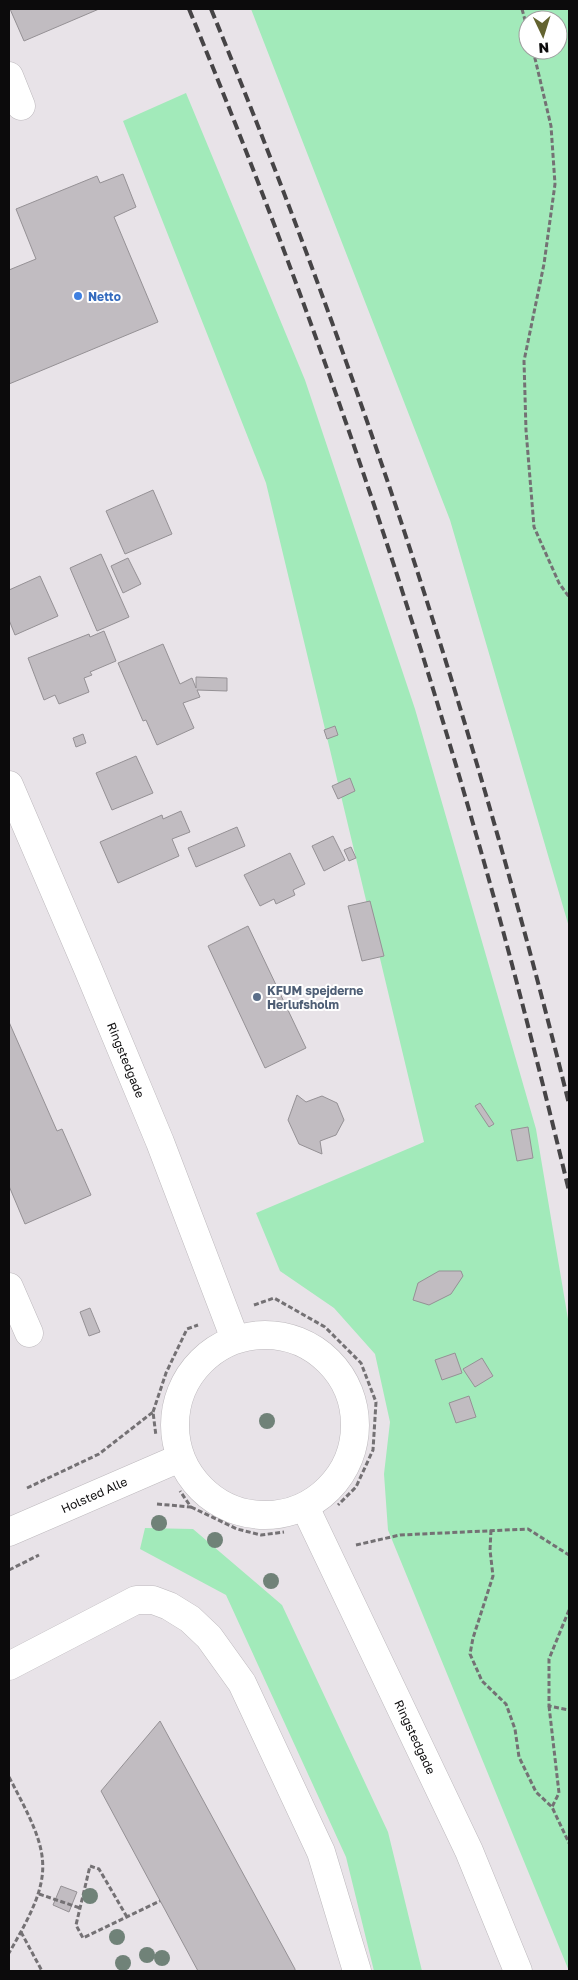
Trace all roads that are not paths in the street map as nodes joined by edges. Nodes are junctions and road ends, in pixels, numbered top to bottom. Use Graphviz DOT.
graph roads {
  1 [pos="9,76"];
  2 [pos="21,106"];
  3 [pos="9,785"];
  4 [pos="9,1287"];
  5 [pos="230,1328"];
  6 [pos="29,1333"];
  7 [pos="172,1461"];
  8 [pos="14,1515"];
  9 [pos="308,1515"];
  10 [pos="9,1666"];
  11 [pos="357,1971"];
  12 [pos="518,1971"];
  1 -- 2 [label="street"];
  3 -- 5 [label="street, Ringstedgade"];
  4 -- 6 [label="street"];
  5 -- 7 [label="street"];
  5 -- 9 [label="street"];
  7 -- 8 [label="street, Holsted Alle"];
  7 -- 9 [label="street"];
  9 -- 12 [label="street, Ringstedgade"];
  10 -- 11 [label="street"];
}
